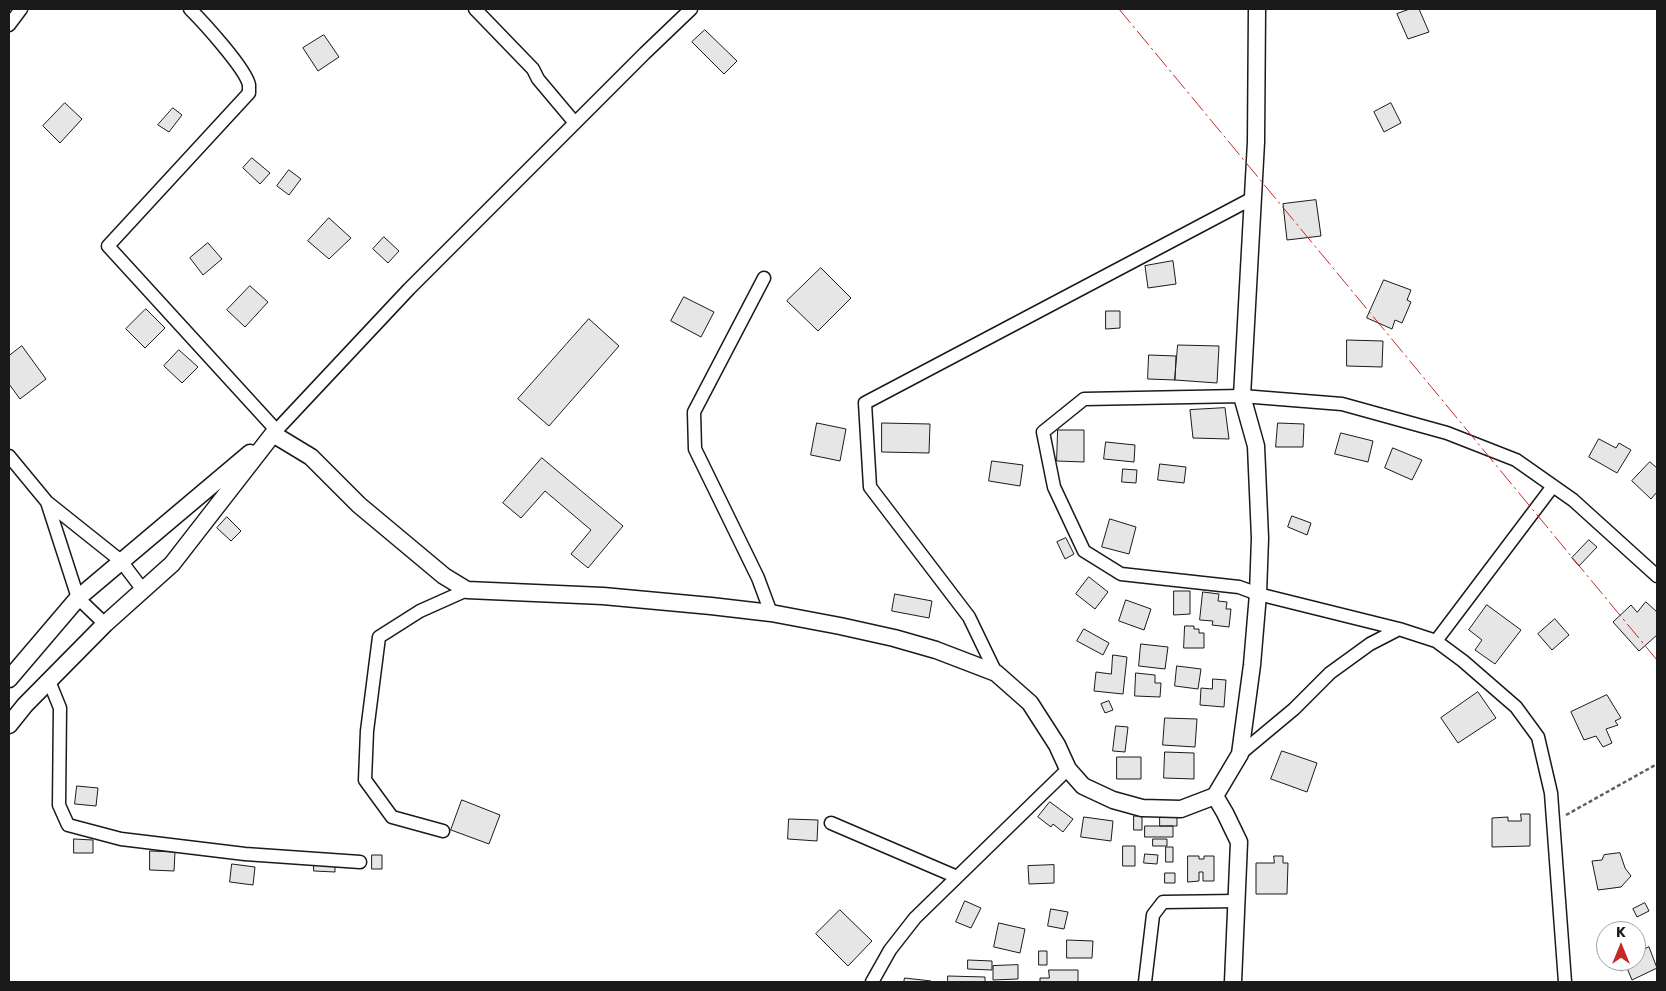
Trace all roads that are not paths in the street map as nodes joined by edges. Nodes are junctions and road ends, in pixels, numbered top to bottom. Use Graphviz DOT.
graph roads {
  1 [pos="21,9"];
  2 [pos="190,9"];
  3 [pos="475,9"];
  4 [pos="691,9"];
  5 [pos="1257,9"];
  6 [pos="9,25"];
  7 [pos="575,123"];
  8 [pos="1253,198"];
  9 [pos="764,278"];
  10 [pos="1242,396"];
  11 [pos="275,432"];
  12 [pos="9,456"];
  13 [pos="1553,486"];
  14 [pos="47,502"];
  15 [pos="121,561"];
  16 [pos="1657,576"];
  17 [pos="143,590"];
  18 [pos="467,590"];
  19 [pos="1258,594"];
  20 [pos="78,598"];
  21 [pos="771,614"];
  22 [pos="105,624"];
  23 [pos="1399,630"];
  24 [pos="1436,641"];
  25 [pos="996,673"];
  26 [pos="9,679"];
  27 [pos="49,681"];
  28 [pos="9,724"];
  29 [pos="1240,754"];
  30 [pos="1068,769"];
  31 [pos="1215,796"];
  32 [pos="831,824"];
  33 [pos="442,831"];
  34 [pos="360,862"];
  35 [pos="957,877"];
  36 [pos="1237,901"];
  37 [pos="872,982"];
  38 [pos="1145,982"];
  39 [pos="1233,982"];
  40 [pos="1565,982"];
  1 -- 6 [label="street"];
  2 -- 11 [label="street"];
  3 -- 7 [label="street"];
  4 -- 7 [label="street"];
  5 -- 8 [label="street"];
  7 -- 11 [label="street"];
  8 -- 10 [label="street"];
  8 -- 25 [label="street"];
  9 -- 21 [label="street"];
  10 -- 13 [label="street"];
  10 -- 19 [label="street"];
  10 -- 19 [label="street"];
  11 -- 15 [label="street"];
  11 -- 17 [label="street"];
  11 -- 18 [label="street"];
  12 -- 14 [label="street"];
  13 -- 16 [label="street"];
  13 -- 24 [label="street"];
  14 -- 15 [label="street"];
  14 -- 20 [label="street"];
  15 -- 17 [label="street"];
  15 -- 20 [label="street"];
  17 -- 22 [label="street"];
  18 -- 21 [label="street"];
  18 -- 33 [label="street"];
  19 -- 23 [label="street"];
  19 -- 29 [label="street"];
  20 -- 22 [label="street"];
  20 -- 26 [label="street"];
  21 -- 25 [label="street"];
  22 -- 27 [label="street"];
  23 -- 24 [label="street"];
  23 -- 29 [label="street"];
  24 -- 40 [label="street"];
  25 -- 30 [label="street"];
  27 -- 28 [label="street"];
  27 -- 34 [label="street"];
  29 -- 31 [label="street"];
  30 -- 31 [label="street"];
  30 -- 35 [label="street"];
  31 -- 36 [label="street"];
  32 -- 35 [label="street"];
  35 -- 37 [label="street"];
  36 -- 38 [label="street"];
  36 -- 39 [label="street"];
}
